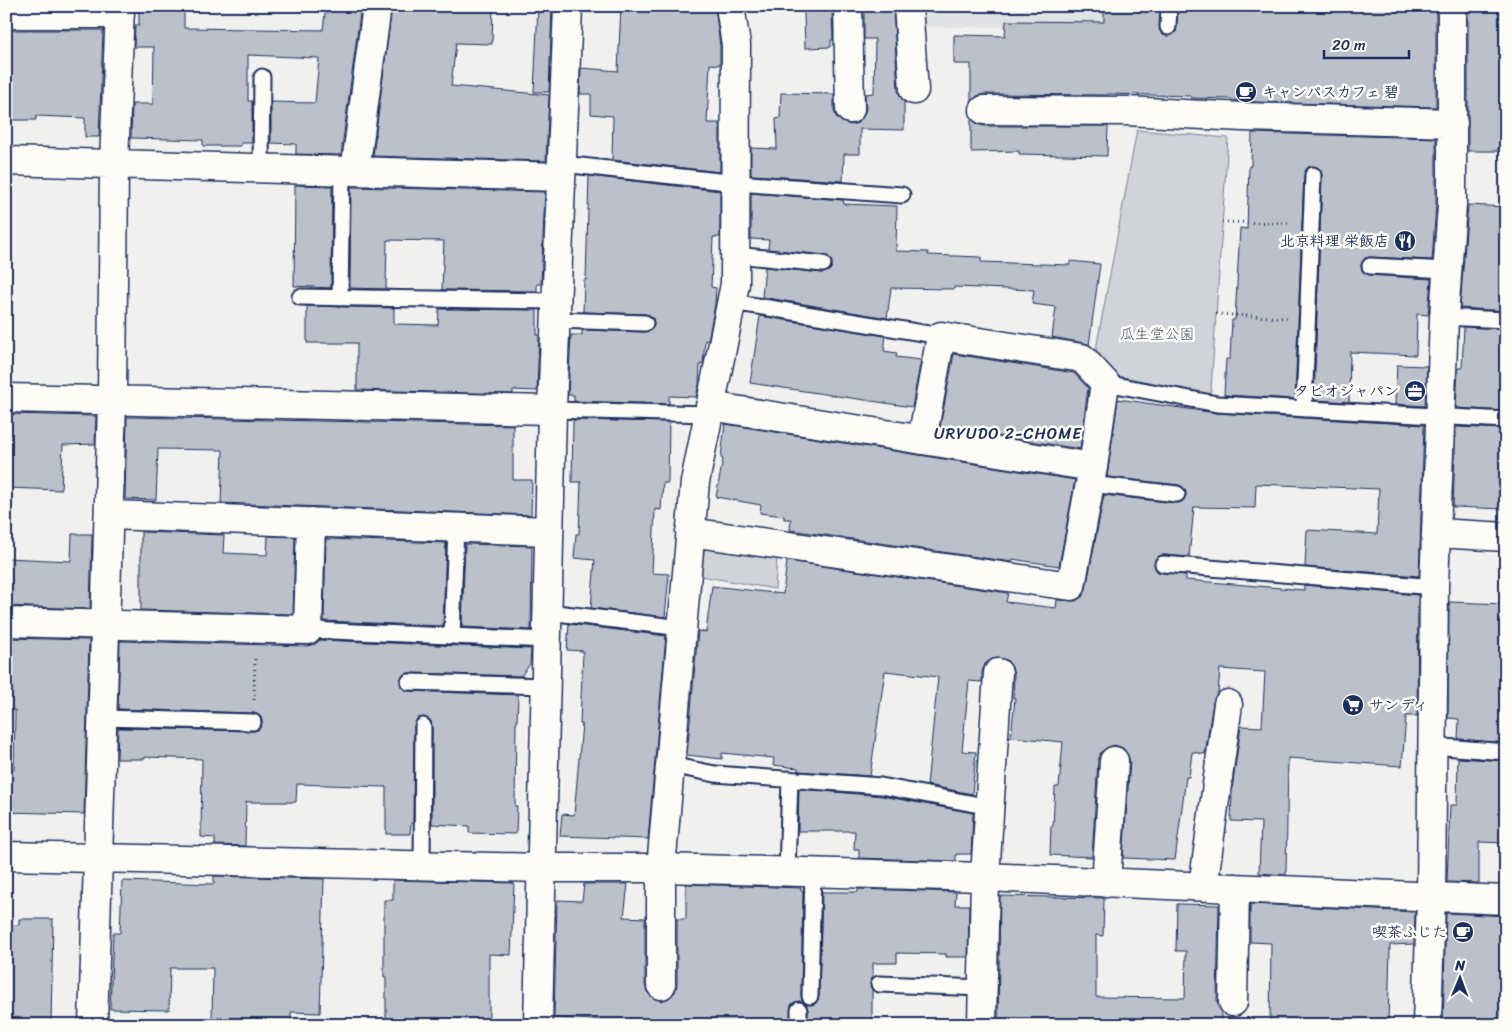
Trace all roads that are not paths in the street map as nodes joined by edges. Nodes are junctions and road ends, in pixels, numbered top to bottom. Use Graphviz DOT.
graph roads {
  1 [pos="377,6"];
  2 [pos="568,6"];
  3 [pos="730,6"];
  4 [pos="848,6"];
  5 [pos="908,6"];
  6 [pos="1169,6"];
  7 [pos="1452,6"];
  8 [pos="120,10"];
  9 [pos="6,14"];
  10 [pos="1168,27"];
  11 [pos="262,77"];
  12 [pos="914,90"];
  13 [pos="850,109"];
  14 [pos="984,110"];
  15 [pos="1453,123"];
  16 [pos="6,161"];
  17 [pos="114,164"];
  18 [pos="261,168"];
  19 [pos="561,170"];
  20 [pos="348,171"];
  21 [pos="1313,175"];
  22 [pos="737,183"];
  23 [pos="902,195"];
  24 [pos="736,255"];
  25 [pos="823,264"];
  26 [pos="1370,266"];
  27 [pos="1447,270"];
  28 [pos="300,297"];
  29 [pos="340,298"];
  30 [pos="732,302"];
  31 [pos="556,310"];
  32 [pos="1444,317"];
  33 [pos="1506,320"];
  34 [pos="645,322"];
  35 [pos="941,336"];
  36 [pos="1105,383"];
  37 [pos="6,398"];
  38 [pos="112,401"];
  39 [pos="1304,409"];
  40 [pos="552,410"];
  41 [pos="709,410"];
  42 [pos="1440,416"];
  43 [pos="1506,420"];
  44 [pos="922,440"];
  45 [pos="1091,475"];
  46 [pos="1177,494"];
  47 [pos="109,515"];
  48 [pos="311,522"];
  49 [pos="456,527"];
  50 [pos="549,531"];
  51 [pos="690,532"];
  52 [pos="1437,533"];
  53 [pos="1506,537"];
  54 [pos="1163,564"];
  55 [pos="1434,587"];
  56 [pos="548,612"];
  57 [pos="6,622"];
  58 [pos="106,624"];
  59 [pos="682,628"];
  60 [pos="308,630"];
  61 [pos="452,636"];
  62 [pos="547,640"];
  63 [pos="998,673"];
  64 [pos="409,682"];
  65 [pos="546,686"];
  66 [pos="1228,704"];
  67 [pos="103,718"];
  68 [pos="253,722"];
  69 [pos="423,726"];
  70 [pos="1432,746"];
  71 [pos="1506,752"];
  72 [pos="1114,761"];
  73 [pos="670,765"];
  74 [pos="790,779"];
  75 [pos="990,807"];
  76 [pos="6,856"];
  77 [pos="100,858"];
  78 [pos="422,866"];
  79 [pos="542,868"];
  80 [pos="661,868"];
  81 [pos="800,872"];
  82 [pos="985,877"];
  83 [pos="1106,883"];
  84 [pos="1203,887"];
  85 [pos="1235,888"];
  86 [pos="1431,897"];
  87 [pos="1506,900"];
  88 [pos="879,984"];
  89 [pos="661,985"];
  90 [pos="983,988"];
  91 [pos="810,996"];
  92 [pos="1233,1002"];
  93 [pos="94,1025"];
  94 [pos="538,1025"];
  95 [pos="982,1025"];
  96 [pos="1427,1025"];
  1 -- 20 [label="street"];
  2 -- 19 [label="street"];
  3 -- 22 [label="street"];
  4 -- 13 [label="street"];
  5 -- 12 [label="street"];
  6 -- 10 [label="lane"];
  7 -- 15 [label="street"];
  8 -- 9 [label="street"];
  8 -- 17 [label="street"];
  11 -- 18 [label="lane"];
  14 -- 15 [label="street"];
  15 -- 27 [label="street"];
  16 -- 17 [label="street"];
  17 -- 18 [label="street"];
  17 -- 38 [label="street"];
  18 -- 20 [label="street"];
  19 -- 20 [label="street"];
  19 -- 22 [label="lane"];
  19 -- 31 [label="street"];
  20 -- 29 [label="lane"];
  21 -- 39 [label="lane"];
  22 -- 23 [label="lane"];
  22 -- 24 [label="street"];
  24 -- 25 [label="lane"];
  24 -- 30 [label="street"];
  26 -- 27 [label="lane"];
  27 -- 32 [label="street"];
  28 -- 29 [label="lane"];
  29 -- 31 [label="lane"];
  30 -- 35 [label="lane"];
  30 -- 41 [label="street"];
  31 -- 34 [label="lane"];
  31 -- 40 [label="street"];
  32 -- 33 [label="lane"];
  32 -- 42 [label="street"];
  35 -- 36 [label="street"];
  35 -- 44 [label="street"];
  36 -- 39 [label="lane"];
  36 -- 45 [label="street"];
  37 -- 38 [label="street"];
  38 -- 40 [label="street"];
  38 -- 47 [label="street"];
  39 -- 42 [label="lane"];
  40 -- 41 [label="lane"];
  40 -- 50 [label="street"];
  41 -- 44 [label="street"];
  41 -- 51 [label="street"];
  42 -- 43 [label="lane"];
  42 -- 52 [label="street"];
  44 -- 45 [label="street"];
  45 -- 46 [label="lane"];
  45 -- 51 [label="street"];
  47 -- 48 [label="street"];
  47 -- 58 [label="street"];
  48 -- 49 [label="street"];
  48 -- 60 [label="street"];
  49 -- 50 [label="street"];
  49 -- 61 [label="lane"];
  50 -- 56 [label="street"];
  51 -- 59 [label="street"];
  52 -- 53 [label="street"];
  52 -- 55 [label="street"];
  54 -- 55 [label="lane"];
  55 -- 70 [label="street"];
  56 -- 59 [label="lane"];
  56 -- 62 [label="street"];
  57 -- 58 [label="street"];
  58 -- 60 [label="street"];
  58 -- 67 [label="street"];
  59 -- 73 [label="street"];
  60 -- 61 [label="lane"];
  61 -- 62 [label="lane"];
  62 -- 65 [label="street"];
  63 -- 75 [label="street"];
  64 -- 65 [label="lane"];
  65 -- 79 [label="street"];
  66 -- 84 [label="street"];
  67 -- 68 [label="lane"];
  67 -- 77 [label="street"];
  69 -- 78 [label="lane"];
  70 -- 71 [label="lane"];
  70 -- 86 [label="street"];
  72 -- 83 [label="street"];
  73 -- 74 [label="lane"];
  73 -- 80 [label="street"];
  74 -- 75 [label="lane"];
  74 -- 81 [label="lane"];
  75 -- 82 [label="street"];
  76 -- 77 [label="street"];
  77 -- 78 [label="street"];
  77 -- 93 [label="street"];
  78 -- 79 [label="street"];
  79 -- 80 [label="street"];
  79 -- 94 [label="street"];
  80 -- 81 [label="street"];
  80 -- 89 [label="street"];
  81 -- 82 [label="street"];
  81 -- 91 [label="lane"];
  82 -- 83 [label="street"];
  82 -- 90 [label="street"];
  83 -- 84 [label="street"];
  84 -- 85 [label="street"];
  85 -- 86 [label="street"];
  85 -- 92 [label="street"];
  86 -- 87 [label="street"];
  86 -- 96 [label="street"];
  88 -- 90 [label="lane"];
  90 -- 95 [label="street"];
}
